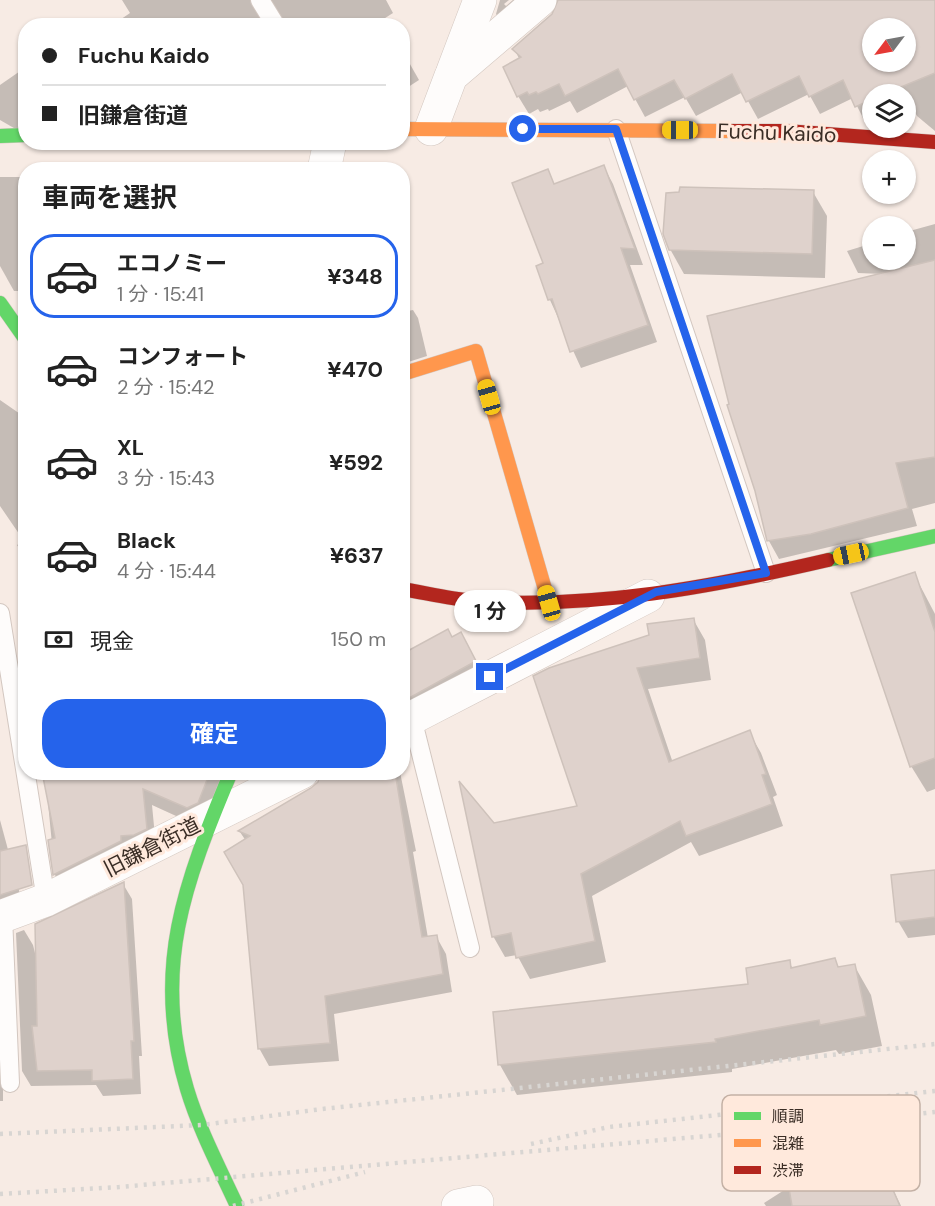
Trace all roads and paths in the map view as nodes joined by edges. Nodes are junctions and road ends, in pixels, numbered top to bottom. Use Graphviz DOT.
graph roads {
  1 [pos="260,0"];
  2 [pos="480,0"];
  3 [pos="540,0"];
  4 [pos="271,18"];
  5 [pos="451,76"];
  6 [pos="416,129"];
  7 [pos="616,129"];
  8 [pos="935,142"];
  9 [pos="0,303"];
  10 [pos="18,329"];
  11 [pos="410,372"];
  12 [pos="935,536"];
  13 [pos="766,573"];
  14 [pos="410,590"];
  15 [pos="656,592"];
  16 [pos="549,603"];
  17 [pos="0,613"];
  18 [pos="410,718"];
  19 [pos="18,725"];
  20 [pos="410,731"];
  21 [pos="27,780"];
  22 [pos="228,780"];
  23 [pos="286,780"];
  24 [pos="212,818"];
  25 [pos="46,900"];
  26 [pos="2,916"];
  27 [pos="470,948"];
  28 [pos="10,1083"];
  29 [pos="237,1206"];
  1 -- 4 [label="lane"];
  2 -- 5 [label="street"];
  3 -- 5 [label="street"];
  5 -- 6 [label="street"];
  6 -- 7 [label="street, Fuchu Kaido"];
  7 -- 8 [label="street, Fuchu Kaido"];
  7 -- 13 [label="lane"];
  9 -- 10 [label="street"];
  11 -- 16 [label="street"];
  12 -- 13 [label="street"];
  13 -- 15 [label="street"];
  14 -- 16 [label="street"];
  15 -- 16 [label="street"];
  15 -- 18 [label="street"];
  17 -- 19 [label="lane"];
  20 -- 27 [label="lane"];
  21 -- 25 [label="lane"];
  22 -- 24 [label="street"];
  23 -- 24 [label="street, 旧鎌倉街道"];
  24 -- 25 [label="street, 旧鎌倉街道"];
  24 -- 29 [label="street"];
  25 -- 26 [label="street, 旧鎌倉街道"];
  26 -- 28 [label="lane"];
}
